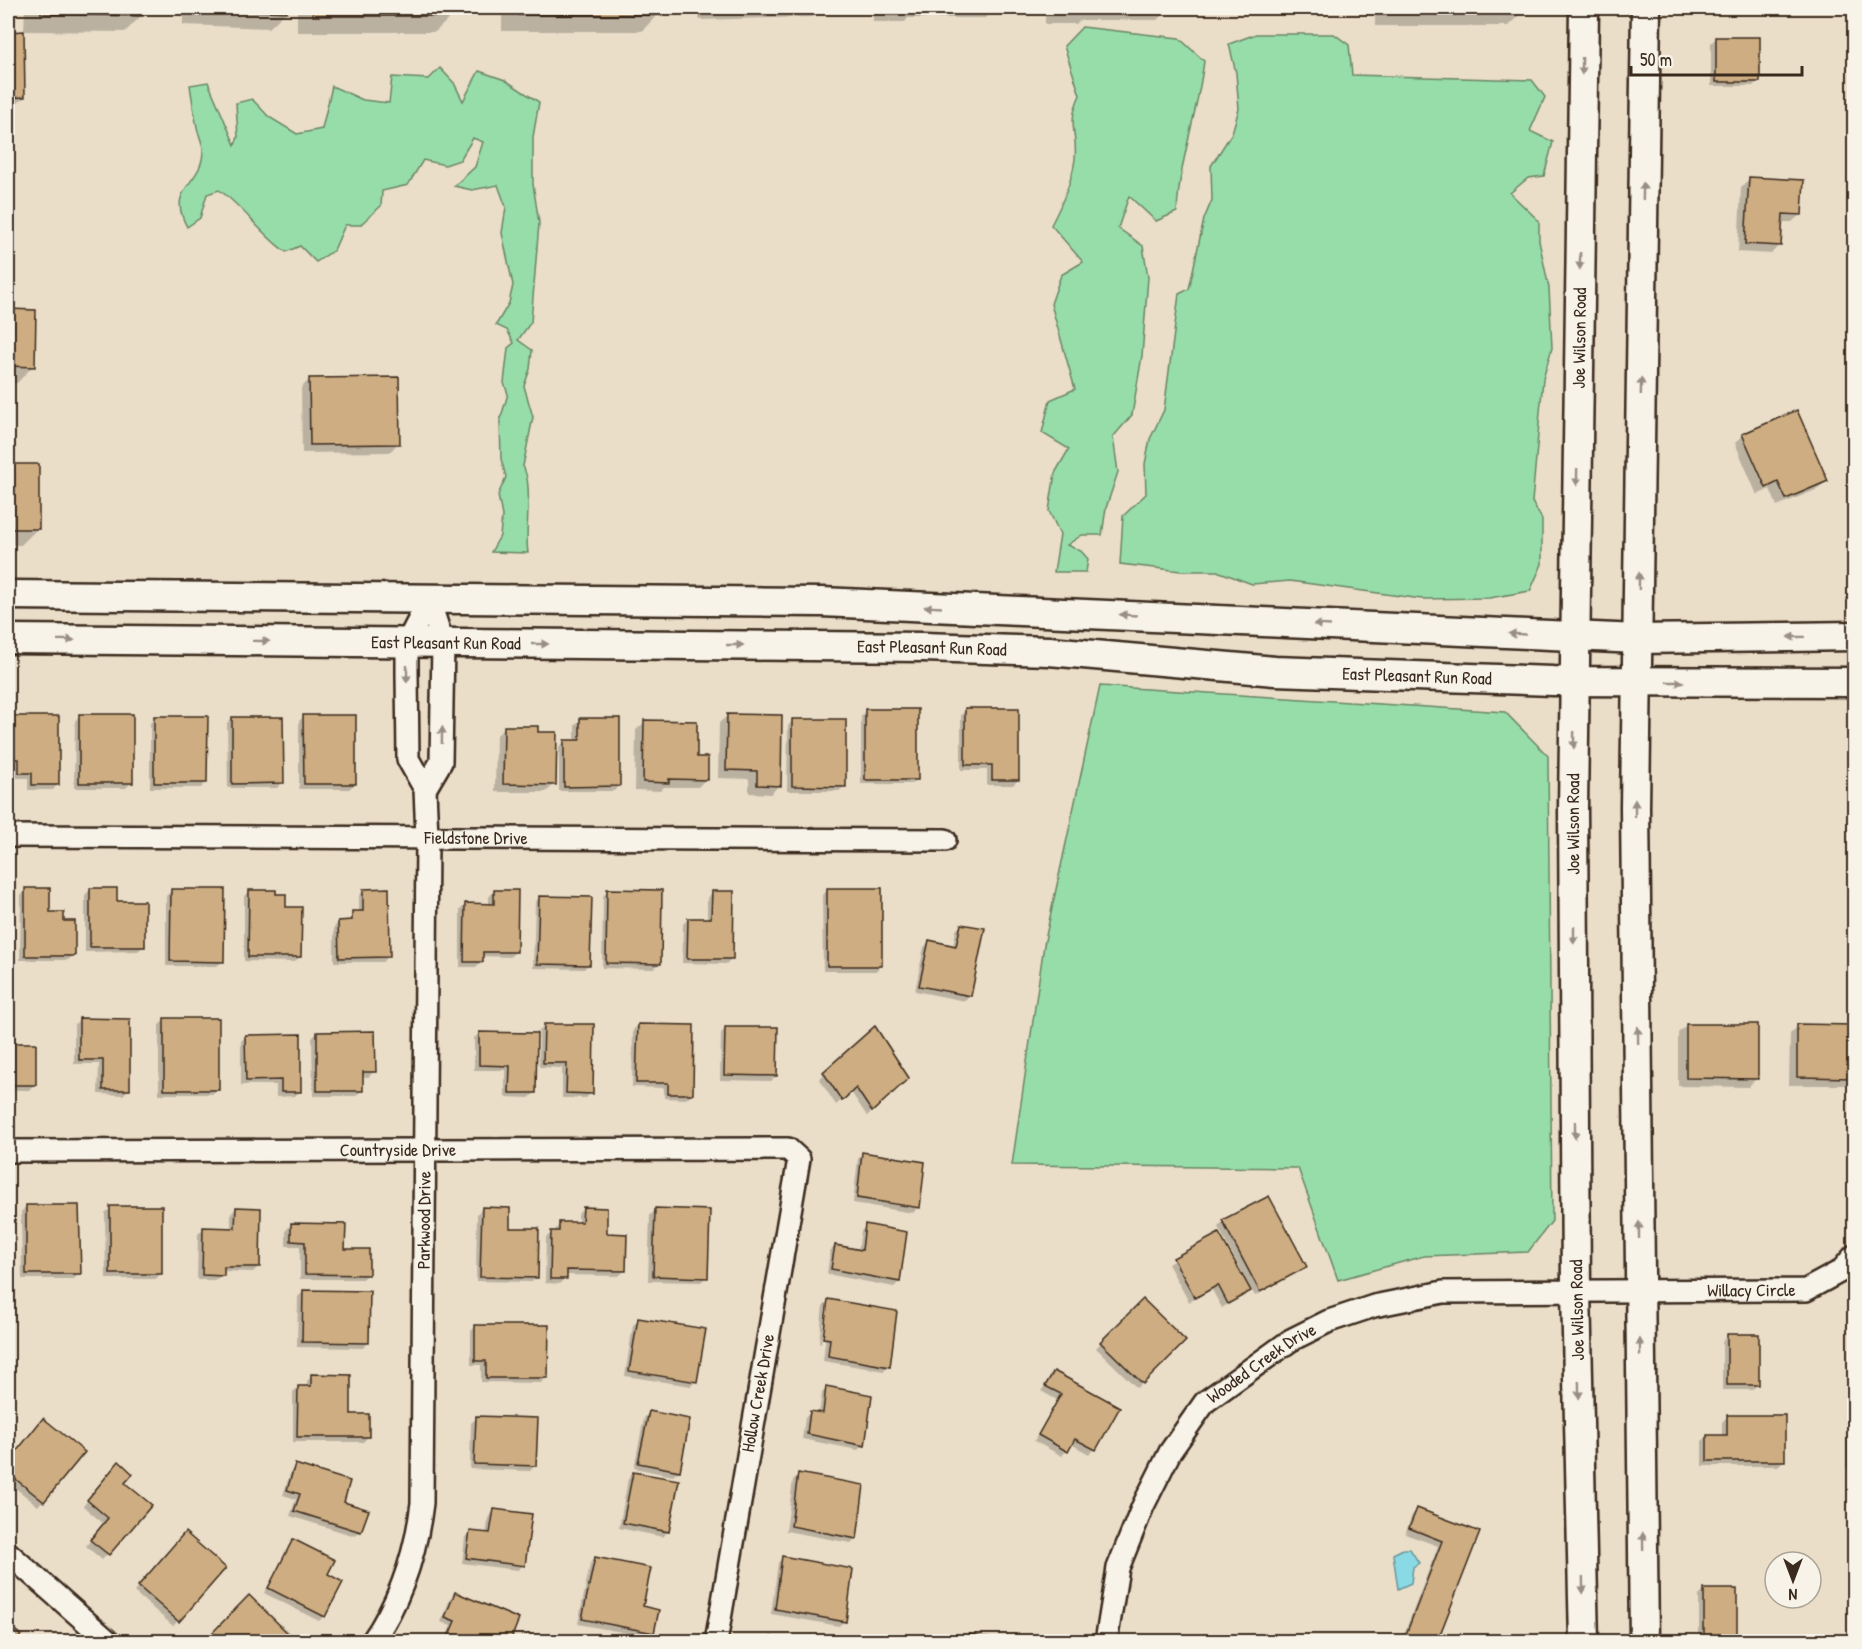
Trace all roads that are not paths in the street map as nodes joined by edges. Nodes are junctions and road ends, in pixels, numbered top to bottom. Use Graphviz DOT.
graph roads {
  1 [pos="1584,8"];
  2 [pos="1646,8"];
  3 [pos="8,595"];
  4 [pos="429,600"];
  5 [pos="1854,636"];
  6 [pos="1576,637"];
  7 [pos="8,639"];
  8 [pos="1638,639"];
  9 [pos="407,643"];
  10 [pos="443,643"];
  11 [pos="1575,682"];
  12 [pos="1637,682"];
  13 [pos="1854,682"];
  14 [pos="425,789"];
  15 [pos="8,836"];
  16 [pos="427,837"];
  17 [pos="945,840"];
  18 [pos="425,1148"];
  19 [pos="788,1149"];
  20 [pos="8,1151"];
  21 [pos="1854,1256"];
  22 [pos="1639,1289"];
  23 [pos="1576,1290"];
  24 [pos="8,1552"];
  25 [pos="110,1641"];
  26 [pos="372,1641"];
  27 [pos="716,1641"];
  28 [pos="1106,1641"];
  29 [pos="1584,1641"];
  30 [pos="1644,1641"];
  1 -- 6 [label="main road, Joe Wilson Road, one-way"];
  8 -- 2 [label="main road, one-way"];
  3 -- 4 [label="main road"];
  6 -- 4 [label="main road, one-way"];
  4 -- 9 [label="street, Parkwood Drive"];
  4 -- 10 [label="street"];
  5 -- 8 [label="main road, one-way"];
  6 -- 8 [label="main road"];
  6 -- 11 [label="main road, Joe Wilson Road"];
  7 -- 9 [label="main road, East Pleasant Run Road, one-way"];
  8 -- 12 [label="main road"];
  9 -- 10 [label="main road, East Pleasant Run Road"];
  9 -- 14 [label="street, Parkwood Drive, one-way"];
  10 -- 11 [label="main road, East Pleasant Run Road, one-way"];
  14 -- 10 [label="street, one-way"];
  11 -- 12 [label="main road, East Pleasant Run Road"];
  11 -- 23 [label="main road, Joe Wilson Road, one-way"];
  12 -- 13 [label="main road, East Pleasant Run Road, one-way"];
  22 -- 12 [label="main road, one-way"];
  14 -- 16 [label="street, Parkwood Drive"];
  15 -- 16 [label="street, Fieldstone Drive"];
  16 -- 17 [label="street, Fieldstone Drive"];
  16 -- 18 [label="street, Parkwood Drive"];
  18 -- 19 [label="street, Countryside Drive"];
  18 -- 20 [label="street, Countryside Drive"];
  18 -- 26 [label="street, Parkwood Drive"];
  19 -- 27 [label="street, Hollow Creek Drive"];
  21 -- 22 [label="street, Willacy Circle"];
  22 -- 23 [label="street, Willacy Circle"];
  30 -- 22 [label="main road, one-way"];
  23 -- 28 [label="street, Wooded Creek Drive"];
  23 -- 29 [label="main road, Joe Wilson Road, one-way"];
  24 -- 25 [label="street"];
}
